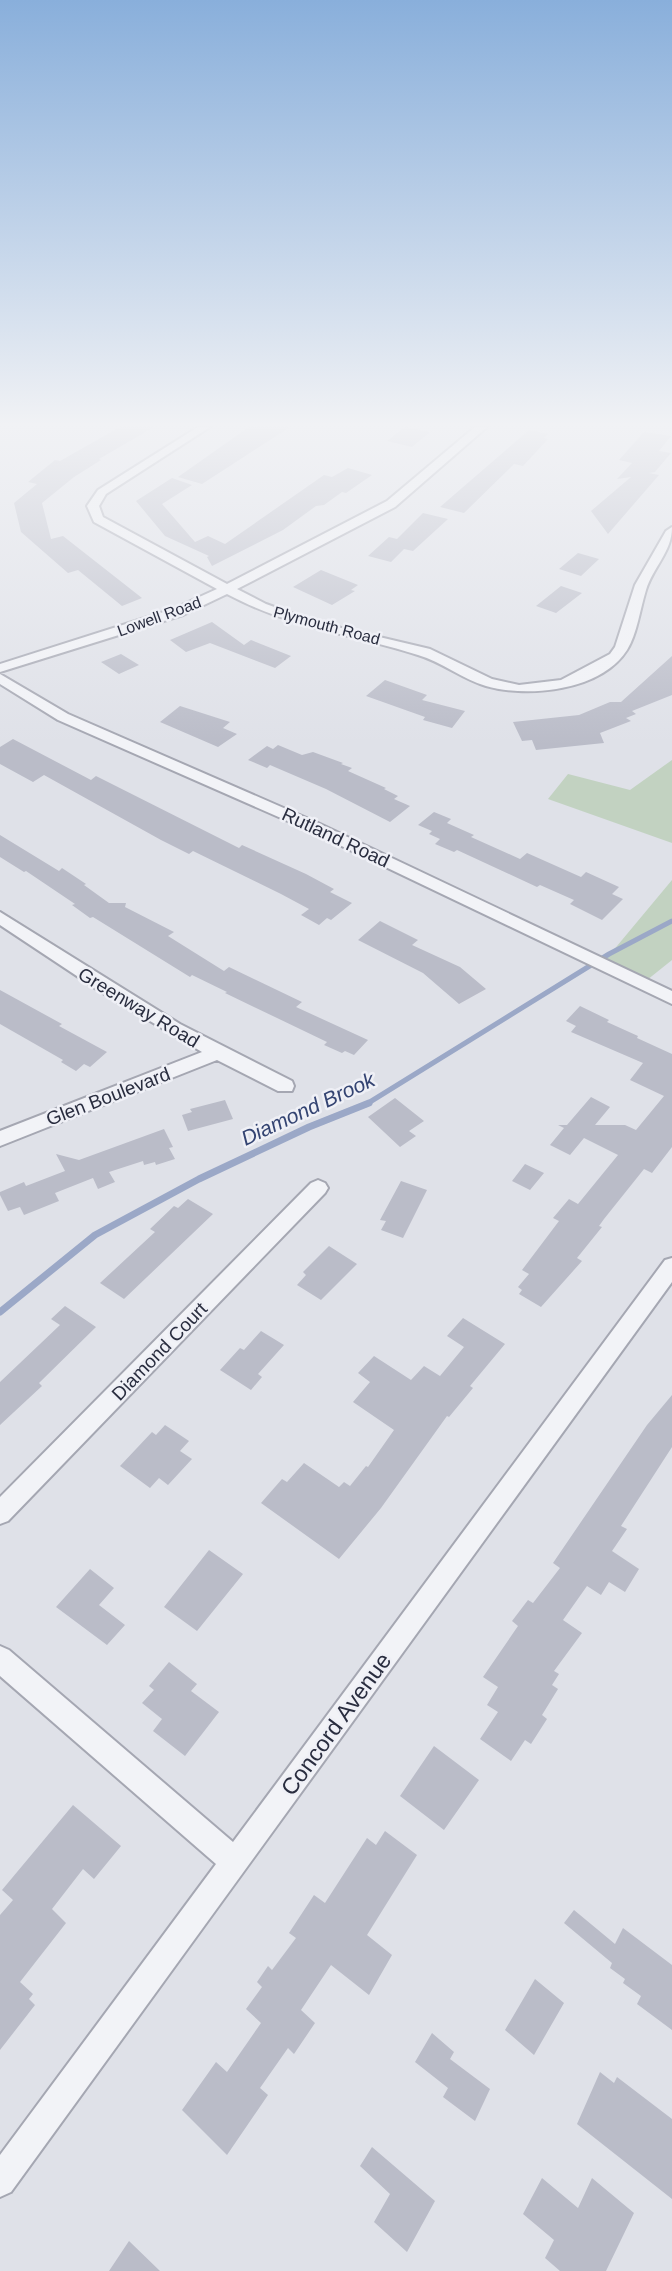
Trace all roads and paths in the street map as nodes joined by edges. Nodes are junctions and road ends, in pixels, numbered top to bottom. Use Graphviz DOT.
graph roads {
  1 [pos="121,533"];
  2 [pos="335,533"];
  3 [pos="670,533"];
  4 [pos="227,589"];
  5 [pos="0,668"];
  6 [pos="0,678"];
  7 [pos="0,918"];
  8 [pos="672,998"];
  9 [pos="215,1054"];
  10 [pos="285,1086"];
  11 [pos="0,1139"];
  12 [pos="318,1188"];
  13 [pos="672,1266"];
  14 [pos="0,1513"];
  15 [pos="0,1659"];
  16 [pos="235,1862"];
  17 [pos="0,2181"];
  1 -- 4 [label="street, Plymouth Road"];
  2 -- 4 [label="street, Lowell Road"];
  3 -- 4 [label="street, Plymouth Road"];
  4 -- 5 [label="street, Lowell Road"];
  6 -- 8 [label="street, Rutland Road"];
  7 -- 9 [label="street, Greenway Road"];
  9 -- 10 [label="street, Greenway Road"];
  9 -- 11 [label="street, Glen Boulevard"];
  12 -- 14 [label="street, Diamond Court"];
  13 -- 16 [label="street, Concord Avenue"];
  15 -- 16 [label="street"];
  16 -- 17 [label="street, Concord Avenue"];
}
